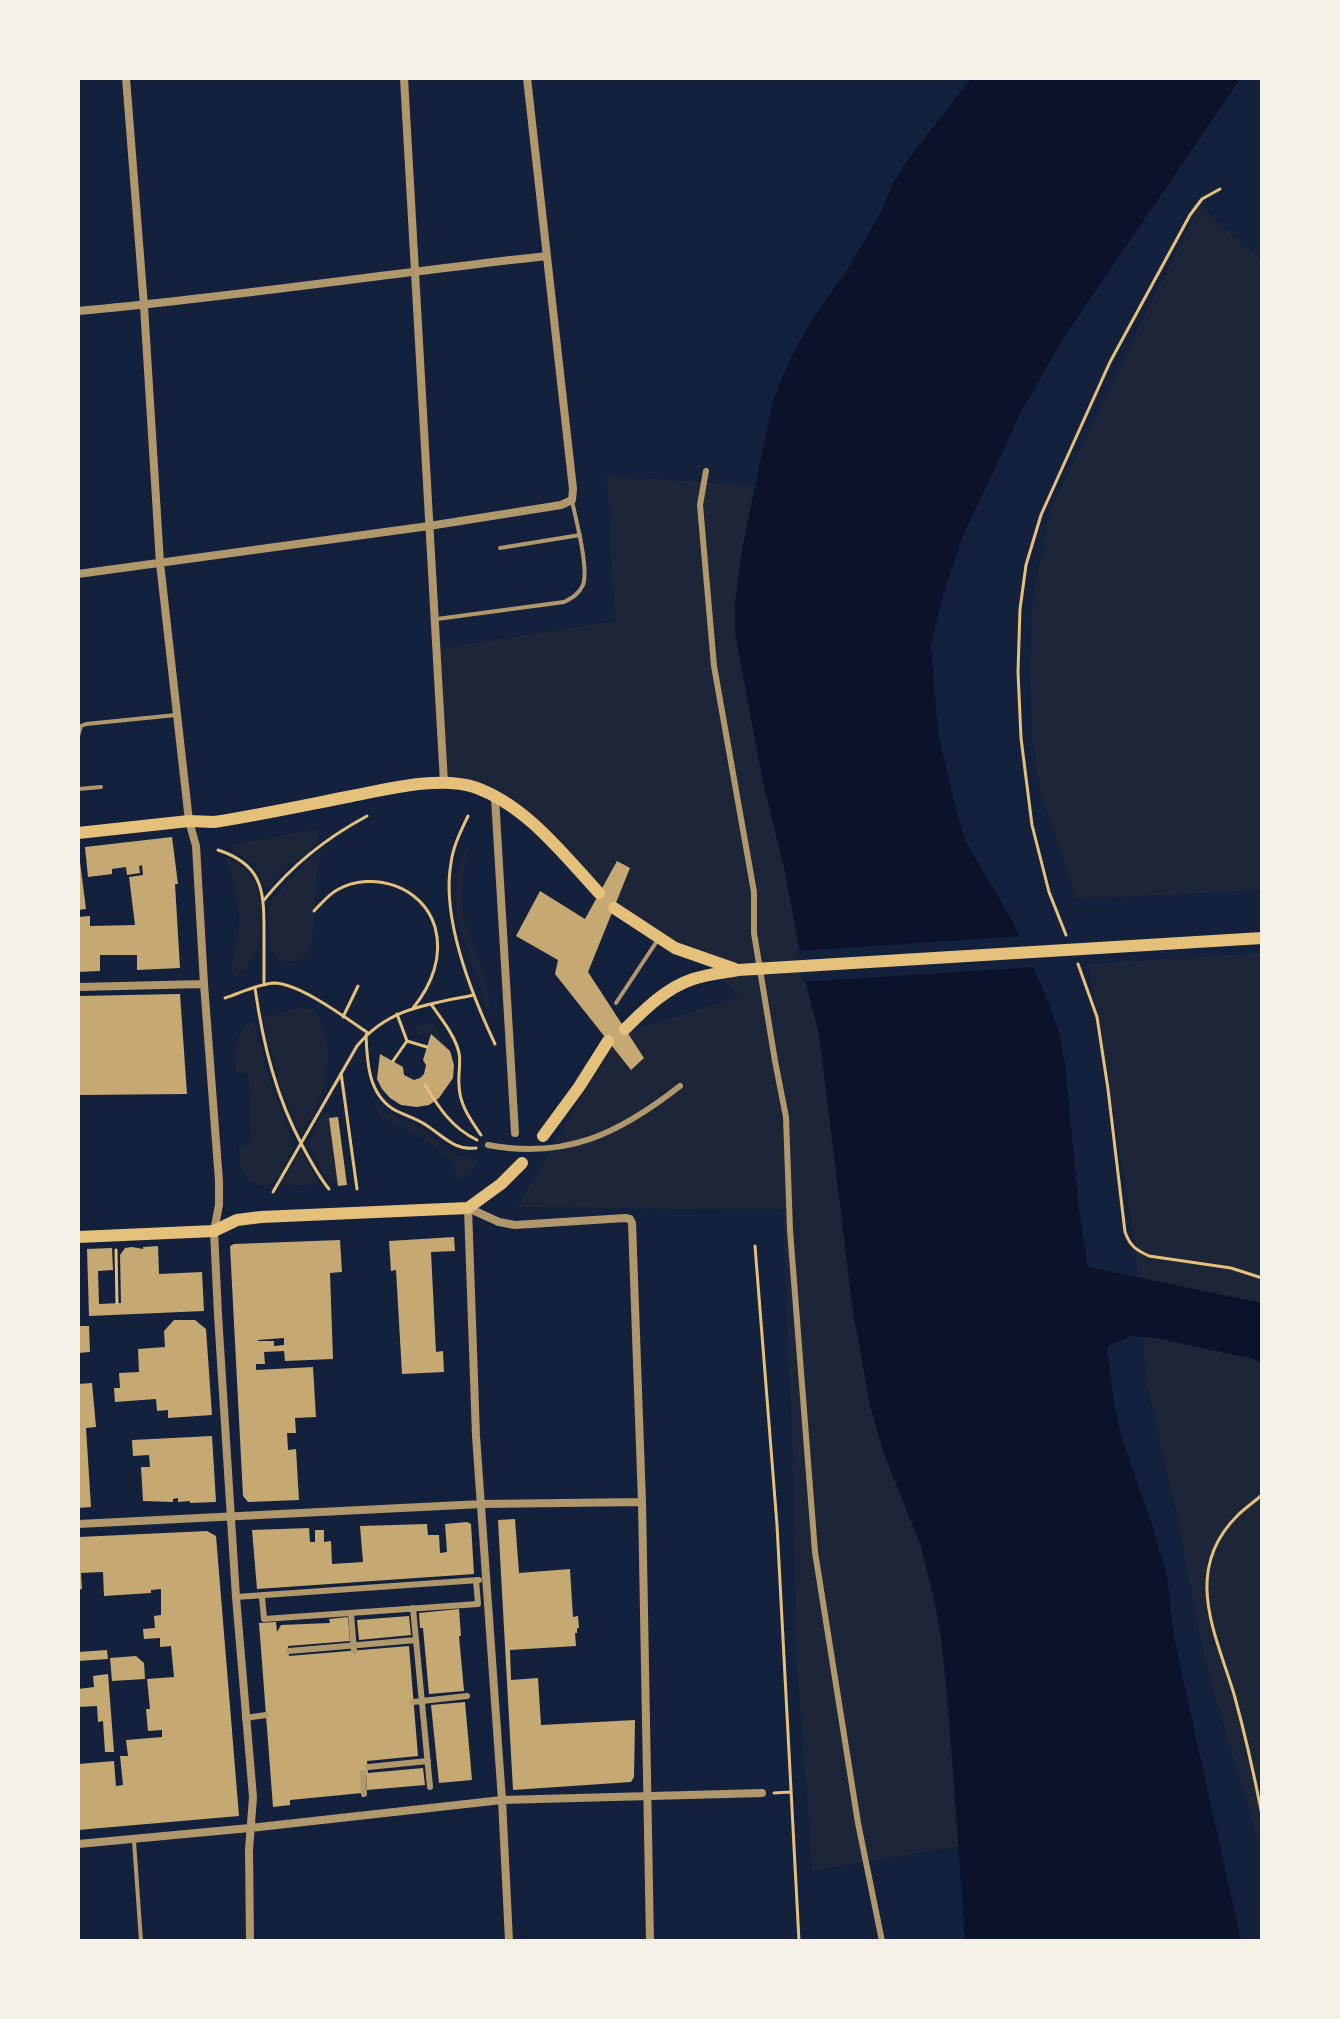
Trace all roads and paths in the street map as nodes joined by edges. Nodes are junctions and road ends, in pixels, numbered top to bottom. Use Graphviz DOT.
graph roads {
  1 [pos="126,78"];
  2 [pos="404,78"];
  3 [pos="527,78"];
  4 [pos="1220,189"];
  5 [pos="547,256"];
  6 [pos="414,270"];
  7 [pos="144,306"];
  8 [pos="78,311"];
  9 [pos="706,471"];
  10 [pos="572,500"];
  11 [pos="429,526"];
  12 [pos="580,535"];
  13 [pos="500,548"];
  14 [pos="160,563"];
  15 [pos="78,574"];
  16 [pos="434,620"];
  17 [pos="176,715"];
  18 [pos="78,736"];
  19 [pos="444,783"];
  20 [pos="101,787"];
  21 [pos="78,789"];
  22 [pos="495,798"];
  23 [pos="367,816"];
  24 [pos="468,816"];
  25 [pos="189,821"];
  26 [pos="78,833"];
  27 [pos="218,850"];
  28 [pos="599,893"];
  29 [pos="264,900"];
  30 [pos="614,908"];
  31 [pos="314,911"];
  32 [pos="1262,938"];
  33 [pos="658,939"];
  34 [pos="1070,945"];
  35 [pos="1076,958"];
  36 [pos="738,970"];
  37 [pos="204,984"];
  38 [pos="264,985"];
  39 [pos="358,986"];
  40 [pos="78,987"];
  41 [pos="255,988"];
  42 [pos="474,995"];
  43 [pos="225,998"];
  44 [pos="616,1003"];
  45 [pos="431,1004"];
  46 [pos="413,1008"];
  47 [pos="397,1014"];
  48 [pos="343,1017"];
  49 [pos="625,1029"];
  50 [pos="367,1034"];
  51 [pos="407,1041"];
  52 [pos="608,1041"];
  53 [pos="495,1044"];
  54 [pos="427,1047"];
  55 [pos="393,1061"];
  56 [pos="341,1073"];
  57 [pos="425,1085"];
  58 [pos="680,1086"];
  59 [pos="515,1133"];
  60 [pos="543,1136"];
  61 [pos="301,1144"];
  62 [pos="488,1145"];
  63 [pos="518,1165"];
  64 [pos="329,1189"];
  65 [pos="357,1189"];
  66 [pos="273,1192"];
  67 [pos="468,1208"];
  68 [pos="214,1231"];
  69 [pos="78,1237"];
  70 [pos="116,1246"];
  71 [pos="755,1246"];
  72 [pos="1262,1278"];
  73 [pos="117,1303"];
  74 [pos="1262,1495"];
  75 [pos="642,1502"];
  76 [pos="482,1504"];
  77 [pos="231,1516"];
  78 [pos="78,1524"];
  79 [pos="476,1580"];
  80 [pos="487,1580"];
  81 [pos="262,1596"];
  82 [pos="236,1597"];
  83 [pos="413,1608"];
  84 [pos="351,1613"];
  85 [pos="416,1640"];
  86 [pos="353,1648"];
  87 [pos="289,1651"];
  88 [pos="467,1696"];
  89 [pos="422,1701"];
  90 [pos="413,1702"];
  91 [pos="266,1715"];
  92 [pos="245,1718"];
  93 [pos="428,1761"];
  94 [pos="430,1787"];
  95 [pos="762,1793"];
  96 [pos="364,1794"];
  97 [pos="647,1795"];
  98 [pos="502,1800"];
  99 [pos="1262,1815"];
  100 [pos="250,1828"];
  101 [pos="134,1839"];
  102 [pos="78,1844"];
  103 [pos="141,1941"];
  104 [pos="250,1941"];
  105 [pos="509,1941"];
  106 [pos="650,1941"];
  107 [pos="799,1941"];
  108 [pos="882,1941"];
  1 -- 7 [label="street"];
  2 -- 6 [label="street"];
  3 -- 5 [label="street"];
  4 -- 34 [label="path"];
  5 -- 6 [label="street"];
  5 -- 10 [label="street"];
  6 -- 7 [label="street"];
  6 -- 11 [label="street"];
  7 -- 8 [label="street"];
  7 -- 14 [label="street"];
  9 -- 108 [label="street"];
  10 -- 11 [label="street"];
  10 -- 12 [label="lane"];
  11 -- 14 [label="street"];
  11 -- 16 [label="street"];
  12 -- 13 [label="lane"];
  12 -- 16 [label="lane"];
  14 -- 15 [label="street"];
  14 -- 17 [label="street"];
  16 -- 19 [label="street"];
  17 -- 18 [label="lane"];
  17 -- 25 [label="street"];
  19 -- 22 [label="main road"];
  19 -- 25 [label="main road"];
  20 -- 21 [label="lane"];
  22 -- 28 [label="main road"];
  22 -- 59 [label="street"];
  23 -- 29 [label="path"];
  24 -- 42 [label="path"];
  25 -- 26 [label="main road"];
  25 -- 37 [label="street"];
  27 -- 29 [label="path"];
  29 -- 38 [label="path"];
  30 -- 33 [label="main road"];
  31 -- 46 [label="path"];
  32 -- 36 [label="main road"];
  33 -- 36 [label="main road"];
  33 -- 44 [label="lane"];
  35 -- 72 [label="path"];
  36 -- 49 [label="main road"];
  37 -- 40 [label="street"];
  37 -- 68 [label="street"];
  38 -- 41 [label="path"];
  38 -- 48 [label="path"];
  39 -- 48 [label="path"];
  41 -- 43 [label="path"];
  41 -- 61 [label="path"];
  42 -- 45 [label="path"];
  42 -- 53 [label="path"];
  45 -- 46 [label="path"];
  45 -- 62 [label="path"];
  46 -- 47 [label="path"];
  47 -- 50 [label="path"];
  47 -- 51 [label="path"];
  48 -- 50 [label="path"];
  50 -- 56 [label="path"];
  50 -- 62 [label="path"];
  51 -- 54 [label="path"];
  51 -- 55 [label="path"];
  52 -- 60 [label="main road"];
  56 -- 61 [label="path"];
  56 -- 65 [label="path"];
  57 -- 62 [label="path"];
  58 -- 62 [label="street"];
  61 -- 64 [label="path"];
  61 -- 66 [label="path"];
  63 -- 67 [label="main road"];
  67 -- 68 [label="main road"];
  67 -- 75 [label="street"];
  67 -- 76 [label="street"];
  68 -- 69 [label="main road"];
  68 -- 77 [label="street"];
  70 -- 73 [label="path"];
  71 -- 107 [label="path"];
  74 -- 99 [label="path"];
  75 -- 76 [label="street"];
  75 -- 97 [label="street"];
  76 -- 77 [label="street"];
  76 -- 80 [label="street"];
  77 -- 78 [label="street"];
  77 -- 82 [label="street"];
  79 -- 80 [label="street"];
  79 -- 81 [label="street"];
  79 -- 83 [label="street"];
  80 -- 98 [label="street"];
  81 -- 82 [label="street"];
  81 -- 84 [label="street"];
  82 -- 92 [label="street"];
  83 -- 84 [label="street"];
  83 -- 85 [label="street"];
  84 -- 86 [label="street"];
  85 -- 86 [label="street"];
  85 -- 89 [label="street"];
  86 -- 87 [label="street"];
  88 -- 89 [label="street"];
  89 -- 90 [label="street"];
  89 -- 93 [label="street"];
  91 -- 92 [label="street"];
  92 -- 100 [label="street"];
  93 -- 94 [label="street"];
  93 -- 96 [label="street"];
  95 -- 97 [label="street"];
  97 -- 98 [label="street"];
  97 -- 106 [label="street"];
  98 -- 100 [label="street"];
  98 -- 105 [label="street"];
  100 -- 101 [label="street"];
  100 -- 104 [label="street"];
  101 -- 102 [label="street"];
  101 -- 103 [label="lane"];
}
